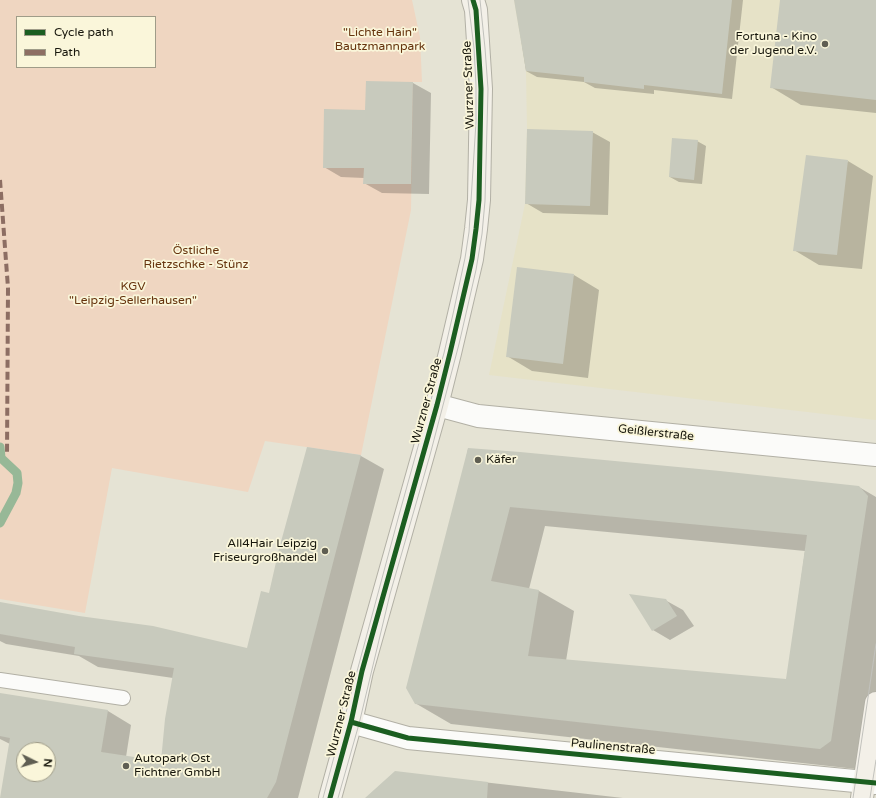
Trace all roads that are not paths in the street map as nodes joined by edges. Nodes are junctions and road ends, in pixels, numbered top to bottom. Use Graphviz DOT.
graph roads {
  1 [pos="473,0"];
  2 [pos="437,405"];
  3 [pos="876,455"];
  4 [pos="0,680"];
  5 [pos="123,698"];
  6 [pos="876,704"];
  7 [pos="351,722"];
  8 [pos="868,787"];
  9 [pos="330,798"];
  1 -- 2 [label="main road, Wurzner Straße"];
  2 -- 3 [label="street, Geißlerstraße"];
  2 -- 7 [label="main road, Wurzner Straße"];
  4 -- 5 [label="lane"];
  6 -- 8 [label="main road"];
  7 -- 8 [label="street, Paulinenstraße"];
  7 -- 9 [label="main road, Wurzner Straße"];
}
